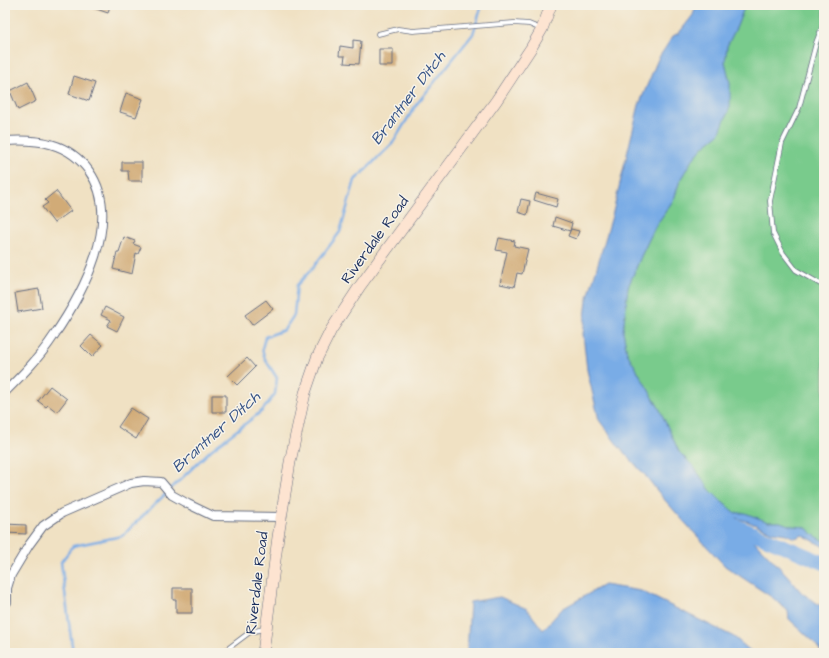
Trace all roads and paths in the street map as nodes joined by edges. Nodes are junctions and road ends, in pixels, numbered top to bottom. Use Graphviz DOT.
graph roads {
  1 [pos="551,5"];
  2 [pos="824,22"];
  3 [pos="542,29"];
  4 [pos="378,34"];
  5 [pos="5,141"];
  6 [pos="824,286"];
  7 [pos="5,392"];
  8 [pos="281,518"];
  9 [pos="5,604"];
  10 [pos="266,628"];
  11 [pos="222,653"];
  12 [pos="263,653"];
  1 -- 3 [label="street, Riverdale Road"];
  2 -- 6 [label="lane"];
  3 -- 4 [label="lane"];
  3 -- 8 [label="street, Riverdale Road"];
  5 -- 7 [label="street"];
  8 -- 9 [label="street, Riverdale Road"];
  8 -- 10 [label="street, Riverdale Road"];
  10 -- 11 [label="lane"];
  10 -- 12 [label="street, Riverdale Road"];
}
